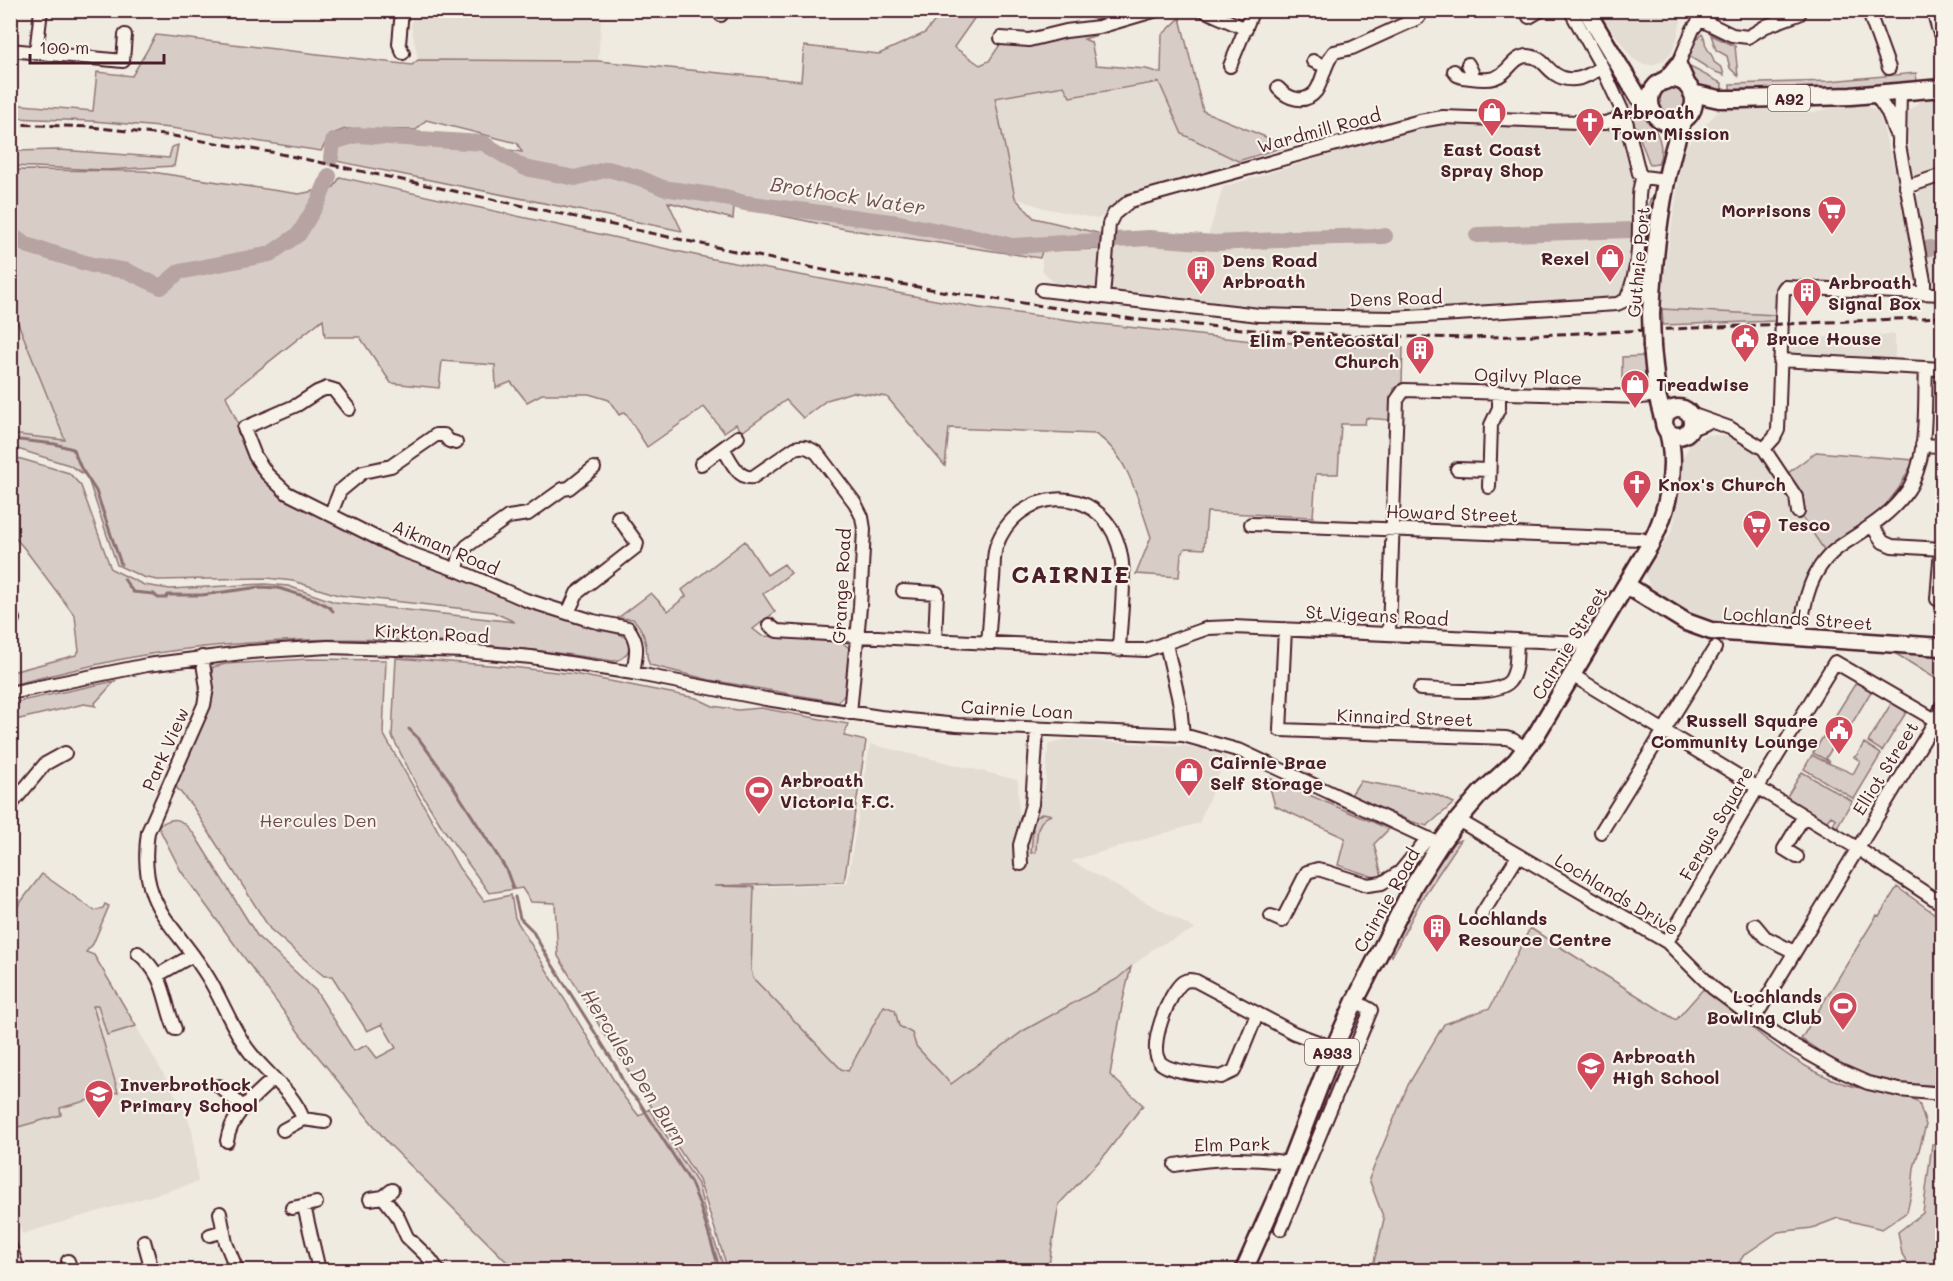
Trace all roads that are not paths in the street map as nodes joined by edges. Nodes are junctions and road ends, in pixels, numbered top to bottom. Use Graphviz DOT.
graph roads {
  1 [pos="41,10"];
  2 [pos="402,10"];
  3 [pos="1157,10"];
  4 [pos="1203,10"];
  5 [pos="1253,10"];
  6 [pos="1423,10"];
  7 [pos="1541,10"];
  8 [pos="1570,10"];
  9 [pos="1586,10"];
  10 [pos="1868,10"];
  11 [pos="1933,10"];
  12 [pos="1799,14"];
  13 [pos="1704,15"];
  14 [pos="1529,17"];
  15 [pos="1246,29"];
  16 [pos="1939,31"];
  17 [pos="125,35"];
  18 [pos="1001,38"];
  19 [pos="10,50"];
  20 [pos="36,52"];
  21 [pos="403,53"];
  22 [pos="1313,61"];
  23 [pos="1468,64"];
  24 [pos="1678,64"];
  25 [pos="1230,66"];
  26 [pos="1325,66"];
  27 [pos="1602,67"];
  28 [pos="1889,68"];
  29 [pos="1454,71"];
  30 [pos="1472,78"];
  31 [pos="1630,81"];
  32 [pos="1661,83"];
  33 [pos="1278,88"];
  34 [pos="1942,88"];
  35 [pos="1900,92"];
  36 [pos="1876,95"];
  37 [pos="1689,102"];
  38 [pos="1655,114"];
  39 [pos="1625,117"];
  40 [pos="1899,145"];
  41 [pos="1672,149"];
  42 [pos="1942,175"];
  43 [pos="1642,177"];
  44 [pos="1667,180"];
  45 [pos="1906,187"];
  46 [pos="1042,290"];
  47 [pos="1924,294"];
  48 [pos="1942,294"];
  49 [pos="1103,297"];
  50 [pos="1780,360"];
  51 [pos="1926,368"];
  52 [pos="1942,369"];
  53 [pos="1656,387"];
  54 [pos="1499,393"];
  55 [pos="349,409"];
  56 [pos="1686,421"];
  57 [pos="1666,427"];
  58 [pos="738,437"];
  59 [pos="456,443"];
  60 [pos="1922,446"];
  61 [pos="1942,446"];
  62 [pos="723,448"];
  63 [pos="1764,449"];
  64 [pos="1672,462"];
  65 [pos="701,464"];
  66 [pos="594,468"];
  67 [pos="1457,469"];
  68 [pos="1489,470"];
  69 [pos="1489,487"];
  70 [pos="1798,512"];
  71 [pos="331,513"];
  72 [pos="618,517"];
  73 [pos="1251,524"];
  74 [pos="1872,526"];
  75 [pos="1394,529"];
  76 [pos="1651,543"];
  77 [pos="1942,549"];
  78 [pos="457,570"];
  79 [pos="1626,585"];
  80 [pos="903,591"];
  81 [pos="1937,599"];
  82 [pos="568,613"];
  83 [pos="769,625"];
  84 [pos="1285,629"];
  85 [pos="1389,633"];
  86 [pos="857,635"];
  87 [pos="1800,638"];
  88 [pos="943,640"];
  89 [pos="1517,640"];
  90 [pos="988,643"];
  91 [pos="1166,644"];
  92 [pos="1589,645"];
  93 [pos="1942,647"];
  94 [pos="1715,648"];
  95 [pos="1119,650"];
  96 [pos="202,657"];
  97 [pos="633,672"];
  98 [pos="1572,675"];
  99 [pos="1420,689"];
  100 [pos="10,693"];
  101 [pos="1942,706"];
  102 [pos="850,713"];
  103 [pos="1939,722"];
  104 [pos="1037,729"];
  105 [pos="1664,731"];
  106 [pos="1183,735"];
  107 [pos="1526,749"];
  108 [pos="65,753"];
  109 [pos="1758,788"];
  110 [pos="10,806"];
  111 [pos="1804,816"];
  112 [pos="1458,820"];
  113 [pos="1601,832"];
  114 [pos="1434,841"];
  115 [pos="1857,848"];
  116 [pos="1518,856"];
  117 [pos="1797,857"];
  118 [pos="1021,864"];
  119 [pos="1294,866"];
  120 [pos="1307,872"];
  121 [pos="1942,904"];
  122 [pos="1482,914"];
  123 [pos="1271,916"];
  124 [pos="1755,925"];
  125 [pos="1667,942"];
  126 [pos="1794,952"];
  127 [pos="138,953"];
  128 [pos="194,955"];
  129 [pos="158,975"];
  130 [pos="1355,1001"];
  131 [pos="1257,1014"];
  132 [pos="1754,1019"];
  133 [pos="175,1029"];
  134 [pos="1334,1047"];
  135 [pos="273,1079"];
  136 [pos="219,1086"];
  137 [pos="1942,1094"];
  138 [pos="243,1107"];
  139 [pos="303,1119"];
  140 [pos="325,1122"];
  141 [pos="282,1130"];
  142 [pos="227,1141"];
  143 [pos="1289,1163"];
  144 [pos="1174,1165"];
  145 [pos="1279,1191"];
  146 [pos="1294,1198"];
  147 [pos="370,1199"];
  148 [pos="304,1206"];
  149 [pos="220,1213"];
  150 [pos="1281,1230"];
  151 [pos="224,1231"];
  152 [pos="210,1235"];
  153 [pos="144,1242"];
  154 [pos="11,1250"];
  155 [pos="18,1270"];
  156 [pos="152,1270"];
  157 [pos="237,1270"];
  158 [pos="319,1270"];
  159 [pos="438,1270"];
  160 [pos="1244,1270"];
  1 -- 20 [label="street"];
  2 -- 21 [label="street"];
  3 -- 18 [label="street"];
  4 -- 15 [label="street"];
  5 -- 15 [label="street"];
  6 -- 26 [label="street"];
  7 -- 14 [label="street"];
  8 -- 27 [label="street"];
  9 -- 31 [label="main road"];
  10 -- 28 [label="street"];
  11 -- 16 [label="street"];
  12 -- 13 [label="street"];
  13 -- 24 [label="street"];
  15 -- 25 [label="street"];
  17 -- 20 [label="street"];
  19 -- 20 [label="street"];
  22 -- 26 [label="street"];
  23 -- 30 [label="street"];
  24 -- 32 [label="main road"];
  24 -- 37 [label="main road"];
  26 -- 33 [label="street"];
  27 -- 30 [label="street"];
  27 -- 39 [label="street"];
  29 -- 30 [label="street"];
  31 -- 32 [label="main road, A92"];
  31 -- 38 [label="main road"];
  32 -- 37 [label="main road, A92"];
  32 -- 38 [label="main road"];
  34 -- 35 [label="main road, A92"];
  35 -- 36 [label="main road, A92"];
  35 -- 40 [label="street"];
  36 -- 37 [label="main road, A92"];
  36 -- 40 [label="street"];
  37 -- 38 [label="main road, A92"];
  37 -- 41 [label="main road, Guthrie Port / A933"];
  38 -- 41 [label="main road"];
  39 -- 43 [label="street"];
  39 -- 49 [label="street, Wardmill Road"];
  40 -- 45 [label="street"];
  41 -- 44 [label="main road, Guthrie Port / A933"];
  42 -- 45 [label="street"];
  43 -- 44 [label="street"];
  43 -- 49 [label="street, Dens Road"];
  44 -- 53 [label="main road, Guthrie Port / A933, bridge"];
  45 -- 47 [label="street"];
  46 -- 49 [label="street, Dens Road"];
  47 -- 48 [label="street"];
  47 -- 50 [label="street"];
  50 -- 51 [label="street"];
  50 -- 63 [label="street"];
  51 -- 52 [label="street"];
  51 -- 60 [label="street"];
  53 -- 54 [label="street, Ogilvy Place"];
  53 -- 56 [label="main road, Guthrie Port / A933"];
  53 -- 57 [label="main road, Guthrie Port / A933"];
  54 -- 68 [label="street"];
  54 -- 75 [label="street, Ogilvy Place"];
  55 -- 71 [label="street, Aikman Road"];
  56 -- 57 [label="main road"];
  56 -- 57 [label="main road"];
  56 -- 63 [label="street"];
  56 -- 64 [label="main road, Cairnie Street / A933"];
  57 -- 64 [label="main road, Cairnie Street / A933"];
  58 -- 62 [label="street"];
  59 -- 71 [label="street"];
  60 -- 61 [label="street"];
  60 -- 74 [label="street"];
  62 -- 65 [label="street"];
  62 -- 86 [label="street, Grange Road"];
  63 -- 70 [label="street"];
  64 -- 76 [label="main road, Cairnie Street / A933"];
  66 -- 78 [label="street"];
  67 -- 68 [label="street"];
  68 -- 69 [label="street"];
  71 -- 78 [label="street, Aikman Road"];
  72 -- 82 [label="street"];
  73 -- 75 [label="street, Howard Street"];
  74 -- 77 [label="street"];
  74 -- 87 [label="street"];
  75 -- 76 [label="street, Howard Street"];
  75 -- 85 [label="street"];
  76 -- 79 [label="main road, Cairnie Street / A933"];
  77 -- 81 [label="street"];
  78 -- 82 [label="street, Aikman Road"];
  79 -- 87 [label="main road, Lochlands Street"];
  79 -- 92 [label="main road, Cairnie Street / A933"];
  80 -- 88 [label="street"];
  82 -- 97 [label="street, Aikman Road"];
  83 -- 86 [label="street"];
  84 -- 85 [label="street, St Vigeans Road"];
  84 -- 91 [label="street, St Vigeans Road"];
  84 -- 107 [label="street, Kinnaird Street"];
  85 -- 89 [label="street, St Vigeans Road"];
  86 -- 88 [label="street"];
  86 -- 102 [label="street, Grange Road"];
  87 -- 93 [label="main road, Lochlands Street"];
  88 -- 90 [label="street"];
  89 -- 92 [label="street, St Vigeans Road"];
  89 -- 99 [label="street"];
  90 -- 95 [label="street"];
  90 -- 95 [label="street"];
  91 -- 95 [label="street"];
  91 -- 106 [label="street"];
  92 -- 98 [label="main road, Cairnie Street / A933"];
  94 -- 105 [label="street"];
  96 -- 97 [label="street, Kirkton Road"];
  96 -- 100 [label="street, Kirkton Road"];
  96 -- 128 [label="street, Park View"];
  97 -- 102 [label="street, Kirkton Road"];
  98 -- 105 [label="street"];
  98 -- 107 [label="main road, Cairnie Street / A933"];
  101 -- 103 [label="street, Elliot Street"];
  102 -- 104 [label="street, Cairnie Loan"];
  103 -- 109 [label="street, Fergus Square"];
  103 -- 115 [label="street, Elliot Street"];
  104 -- 106 [label="street, Cairnie Loan"];
  104 -- 118 [label="street"];
  105 -- 109 [label="street"];
  105 -- 113 [label="street"];
  106 -- 114 [label="street, Cairnie Loan"];
  107 -- 112 [label="main road, Cairnie Street / A933"];
  108 -- 110 [label="street"];
  109 -- 111 [label="street"];
  109 -- 125 [label="street, Fergus Square"];
  111 -- 115 [label="street"];
  111 -- 117 [label="street"];
  112 -- 114 [label="main road, Cairnie Road / A933"];
  112 -- 116 [label="street, Lochlands Drive"];
  114 -- 120 [label="street"];
  114 -- 130 [label="main road, Cairnie Road / A933"];
  115 -- 121 [label="street"];
  115 -- 126 [label="street, Elliot Street"];
  116 -- 122 [label="street"];
  116 -- 125 [label="street, Lochlands Drive"];
  119 -- 120 [label="street"];
  120 -- 123 [label="street"];
  124 -- 126 [label="street"];
  125 -- 132 [label="street, Lochlands Drive"];
  126 -- 132 [label="street, Elliot Street"];
  127 -- 129 [label="street"];
  128 -- 129 [label="street"];
  128 -- 135 [label="street, Park View"];
  129 -- 133 [label="street"];
  130 -- 134 [label="main road, Cairnie Road / A933"];
  130 -- 146 [label="street"];
  131 -- 131 [label="street"];
  131 -- 134 [label="street"];
  132 -- 137 [label="street, Lochlands Drive"];
  134 -- 143 [label="main road, Cairnie Road / A933"];
  135 -- 138 [label="street"];
  135 -- 139 [label="street, Park View"];
  136 -- 138 [label="street"];
  138 -- 142 [label="street"];
  139 -- 140 [label="street"];
  139 -- 141 [label="street"];
  143 -- 144 [label="street, Elm Park"];
  143 -- 145 [label="main road, Cairnie Road / A933"];
  145 -- 146 [label="street"];
  145 -- 160 [label="main road, Cairnie Road / A933"];
  146 -- 150 [label="street"];
  147 -- 159 [label="street"];
  148 -- 158 [label="street"];
  149 -- 151 [label="street"];
  151 -- 152 [label="street"];
  151 -- 157 [label="street"];
  153 -- 156 [label="street"];
  154 -- 155 [label="street"];
}
